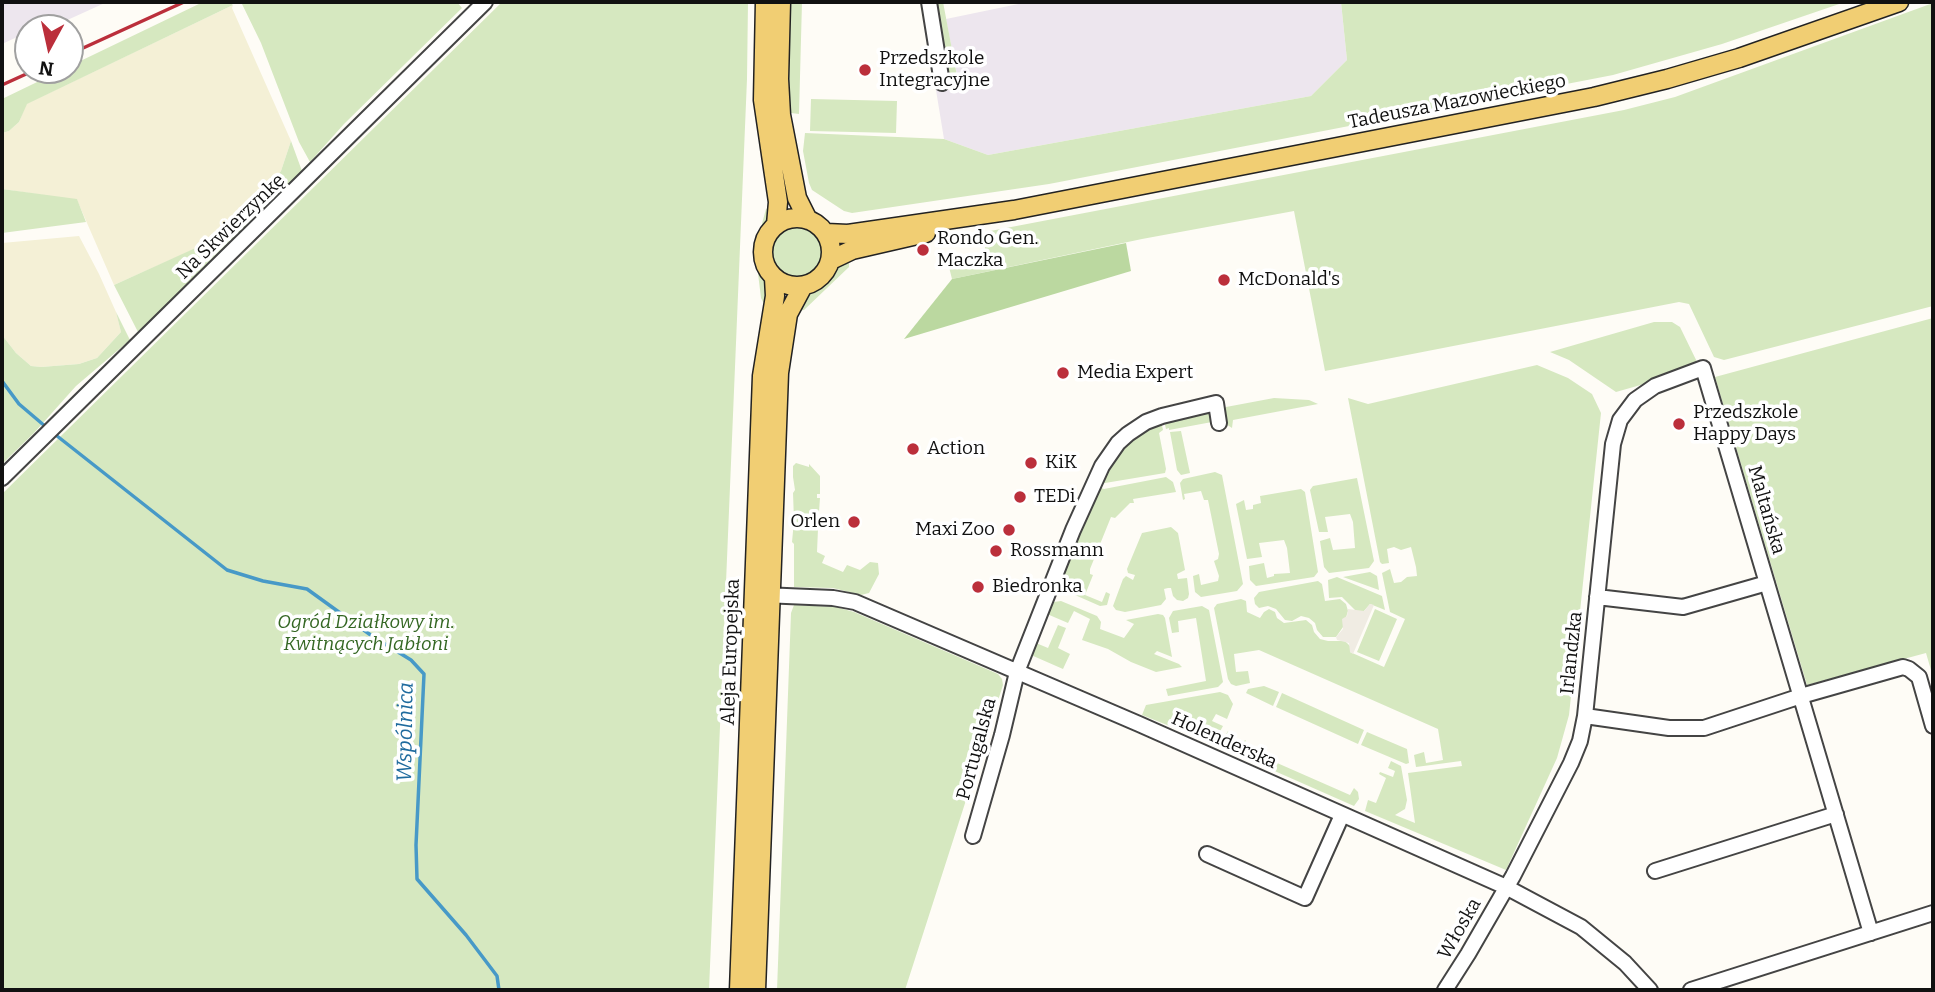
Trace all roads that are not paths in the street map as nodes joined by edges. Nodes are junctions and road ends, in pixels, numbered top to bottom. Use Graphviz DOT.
graph roads {
  1 [pos="485,2"];
  2 [pos="765,2"];
  3 [pos="781,2"];
  4 [pos="929,2"];
  5 [pos="1899,2"];
  6 [pos="942,83"];
  7 [pos="1014,210"];
  8 [pos="808,220"];
  9 [pos="776,225"];
  10 [pos="826,233"];
  11 [pos="831,260"];
  12 [pos="775,278"];
  13 [pos="803,286"];
  14 [pos="1703,368"];
  15 [pos="1219,423"];
  16 [pos="2,478"];
  17 [pos="1767,583"];
  18 [pos="762,595"];
  19 [pos="1597,597"];
  20 [pos="1017,672"];
  21 [pos="1801,696"];
  22 [pos="1585,716"];
  23 [pos="1933,726"];
  24 [pos="1836,814"];
  25 [pos="1342,816"];
  26 [pos="973,836"];
  27 [pos="1207,854"];
  28 [pos="1655,871"];
  29 [pos="1506,887"];
  30 [pos="1933,913"];
  31 [pos="1871,933"];
  32 [pos="739,990"];
  33 [pos="756,990"];
  34 [pos="1445,990"];
  35 [pos="1650,990"];
  36 [pos="1691,990"];
  1 -- 16 [label="street, Na Skwierzynkę"];
  2 -- 9 [label="main road"];
  3 -- 8 [label="main road"];
  4 -- 6 [label="street"];
  5 -- 7 [label="main road, Tadeusza Mazowieckiego"];
  7 -- 10 [label="main road, Tadeusza Mazowieckiego"];
  7 -- 11 [label="main road, Tadeusza Mazowieckiego"];
  8 -- 9 [label="main road"];
  8 -- 10 [label="main road"];
  9 -- 12 [label="main road"];
  10 -- 11 [label="main road"];
  11 -- 13 [label="main road"];
  12 -- 13 [label="main road"];
  12 -- 18 [label="main road, Aleja Europejska"];
  13 -- 18 [label="main road, Aleja Europejska"];
  14 -- 17 [label="street, Maltańska"];
  14 -- 19 [label="street, Irlandzka"];
  15 -- 20 [label="street, Portugalska"];
  17 -- 19 [label="street, Maltańska"];
  17 -- 21 [label="street, Maltańska"];
  18 -- 20 [label="street, Holenderska"];
  18 -- 32 [label="main road, Aleja Europejska"];
  18 -- 33 [label="main road, Aleja Europejska"];
  19 -- 22 [label="street, Irlandzka"];
  20 -- 25 [label="street, Holenderska"];
  20 -- 26 [label="street, Portugalska"];
  21 -- 22 [label="street"];
  21 -- 23 [label="street"];
  21 -- 24 [label="street, Maltańska"];
  22 -- 29 [label="street, Irlandzka"];
  24 -- 28 [label="street"];
  24 -- 31 [label="street, Maltańska"];
  25 -- 27 [label="street"];
  25 -- 29 [label="street, Holenderska"];
  29 -- 34 [label="street, Włoska"];
  29 -- 35 [label="street, Holenderska"];
  30 -- 31 [label="street"];
  31 -- 36 [label="street"];
}
